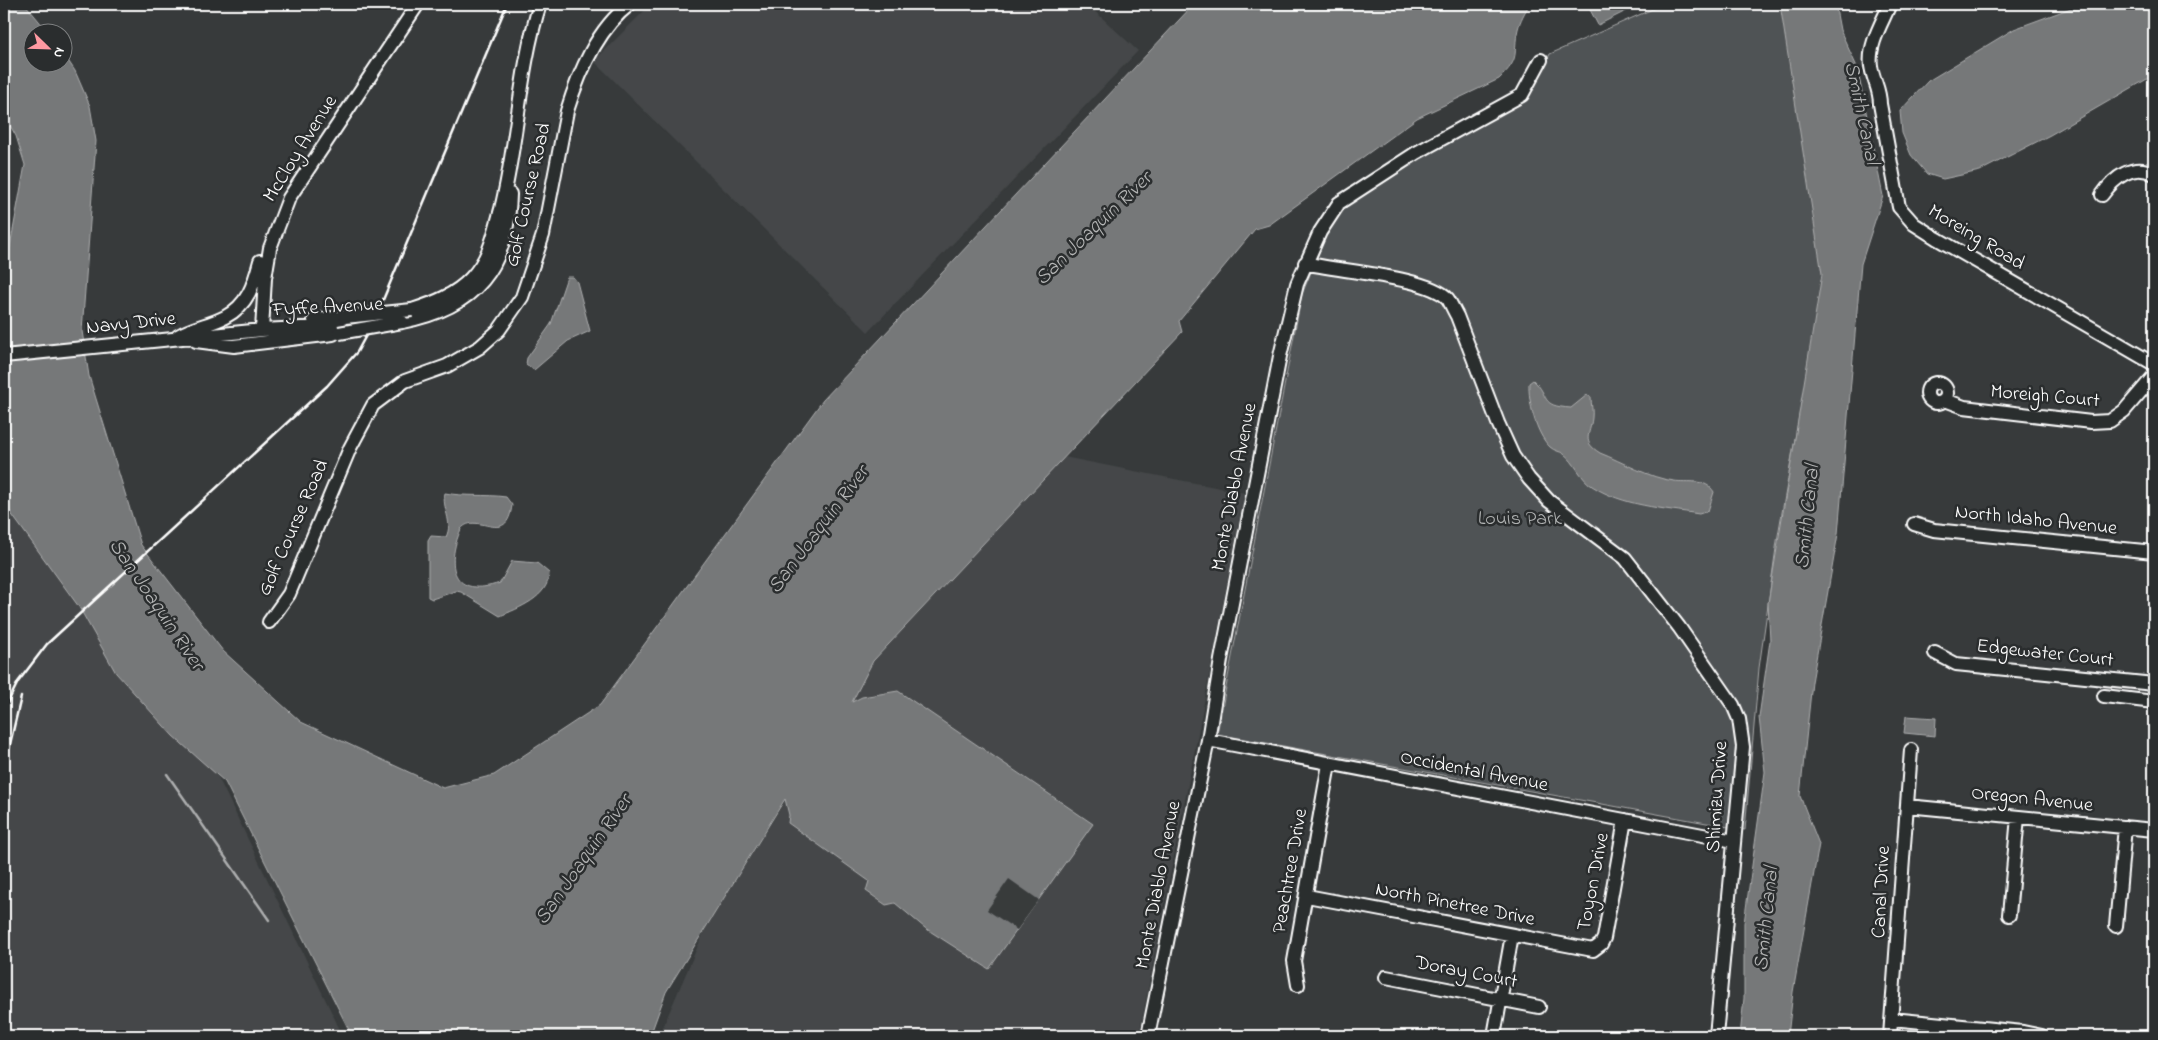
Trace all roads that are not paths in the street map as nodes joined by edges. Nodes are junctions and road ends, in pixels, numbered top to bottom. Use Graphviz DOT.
graph roads {
  1 [pos="418,4"];
  2 [pos="540,4"];
  3 [pos="630,4"];
  4 [pos="1890,4"];
  5 [pos="1541,60"];
  6 [pos="310,164"];
  7 [pos="2154,174"];
  8 [pos="2102,195"];
  9 [pos="1305,263"];
  10 [pos="342,326"];
  11 [pos="262,330"];
  12 [pos="174,338"];
  13 [pos="4,356"];
  14 [pos="2154,364"];
  15 [pos="2154,376"];
  16 [pos="1945,400"];
  17 [pos="1914,524"];
  18 [pos="2154,552"];
  19 [pos="269,622"];
  20 [pos="1935,653"];
  21 [pos="2154,684"];
  22 [pos="2104,696"];
  23 [pos="2154,702"];
  24 [pos="1208,740"];
  25 [pos="1912,750"];
  26 [pos="1329,764"];
  27 [pos="1906,806"];
  28 [pos="2018,817"];
  29 [pos="1625,820"];
  30 [pos="2125,827"];
  31 [pos="2154,830"];
  32 [pos="1734,841"];
  33 [pos="1307,896"];
  34 [pos="2009,915"];
  35 [pos="2116,926"];
  36 [pos="1512,935"];
  37 [pos="1595,949"];
  38 [pos="1386,977"];
  39 [pos="1298,985"];
  40 [pos="1501,999"];
  41 [pos="1539,1007"];
  42 [pos="1892,1020"];
  43 [pos="1148,1036"];
  44 [pos="1494,1036"];
  45 [pos="1716,1036"];
  46 [pos="1890,1036"];
  47 [pos="2042,1036"];
  1 -- 6 [label="street, McCloy Avenue"];
  2 -- 10 [label="street, Fyffe Avenue, bridge"];
  3 -- 19 [label="street, Golf Course Road"];
  4 -- 14 [label="street, Moreing Road"];
  5 -- 9 [label="street, Monte Diablo Avenue"];
  6 -- 11 [label="street, McCloy Avenue"];
  6 -- 12 [label="street"];
  7 -- 8 [label="street"];
  9 -- 24 [label="street, Monte Diablo Avenue"];
  9 -- 32 [label="street, Shimizu Drive"];
  10 -- 11 [label="street, Fyffe Avenue"];
  10 -- 12 [label="street"];
  11 -- 12 [label="street, Navy Drive"];
  12 -- 13 [label="street, Navy Drive"];
  15 -- 16 [label="street, Moreigh Court"];
  17 -- 18 [label="street, North Idaho Avenue"];
  20 -- 21 [label="street, Edgewater Court"];
  22 -- 23 [label="street"];
  24 -- 26 [label="street, Occidental Avenue"];
  24 -- 43 [label="street, Monte Diablo Avenue"];
  25 -- 27 [label="street, Canal Drive"];
  26 -- 29 [label="street, Occidental Avenue"];
  26 -- 33 [label="street, Peachtree Drive"];
  27 -- 28 [label="street, Oregon Avenue"];
  27 -- 42 [label="street, Canal Drive"];
  28 -- 30 [label="street, Oregon Avenue"];
  28 -- 34 [label="street"];
  29 -- 32 [label="street, Occidental Avenue"];
  29 -- 37 [label="street, Toyon Drive"];
  30 -- 31 [label="street, Oregon Avenue"];
  30 -- 35 [label="street"];
  32 -- 45 [label="street, Shimizu Drive"];
  33 -- 36 [label="street, North Pinetree Drive"];
  33 -- 39 [label="street, Peachtree Drive"];
  36 -- 37 [label="street, North Pinetree Drive"];
  36 -- 40 [label="street"];
  38 -- 40 [label="street, Doray Court"];
  40 -- 41 [label="street, Doray Court"];
  40 -- 44 [label="street"];
  42 -- 46 [label="street, Canal Drive"];
  42 -- 47 [label="street"];
}
